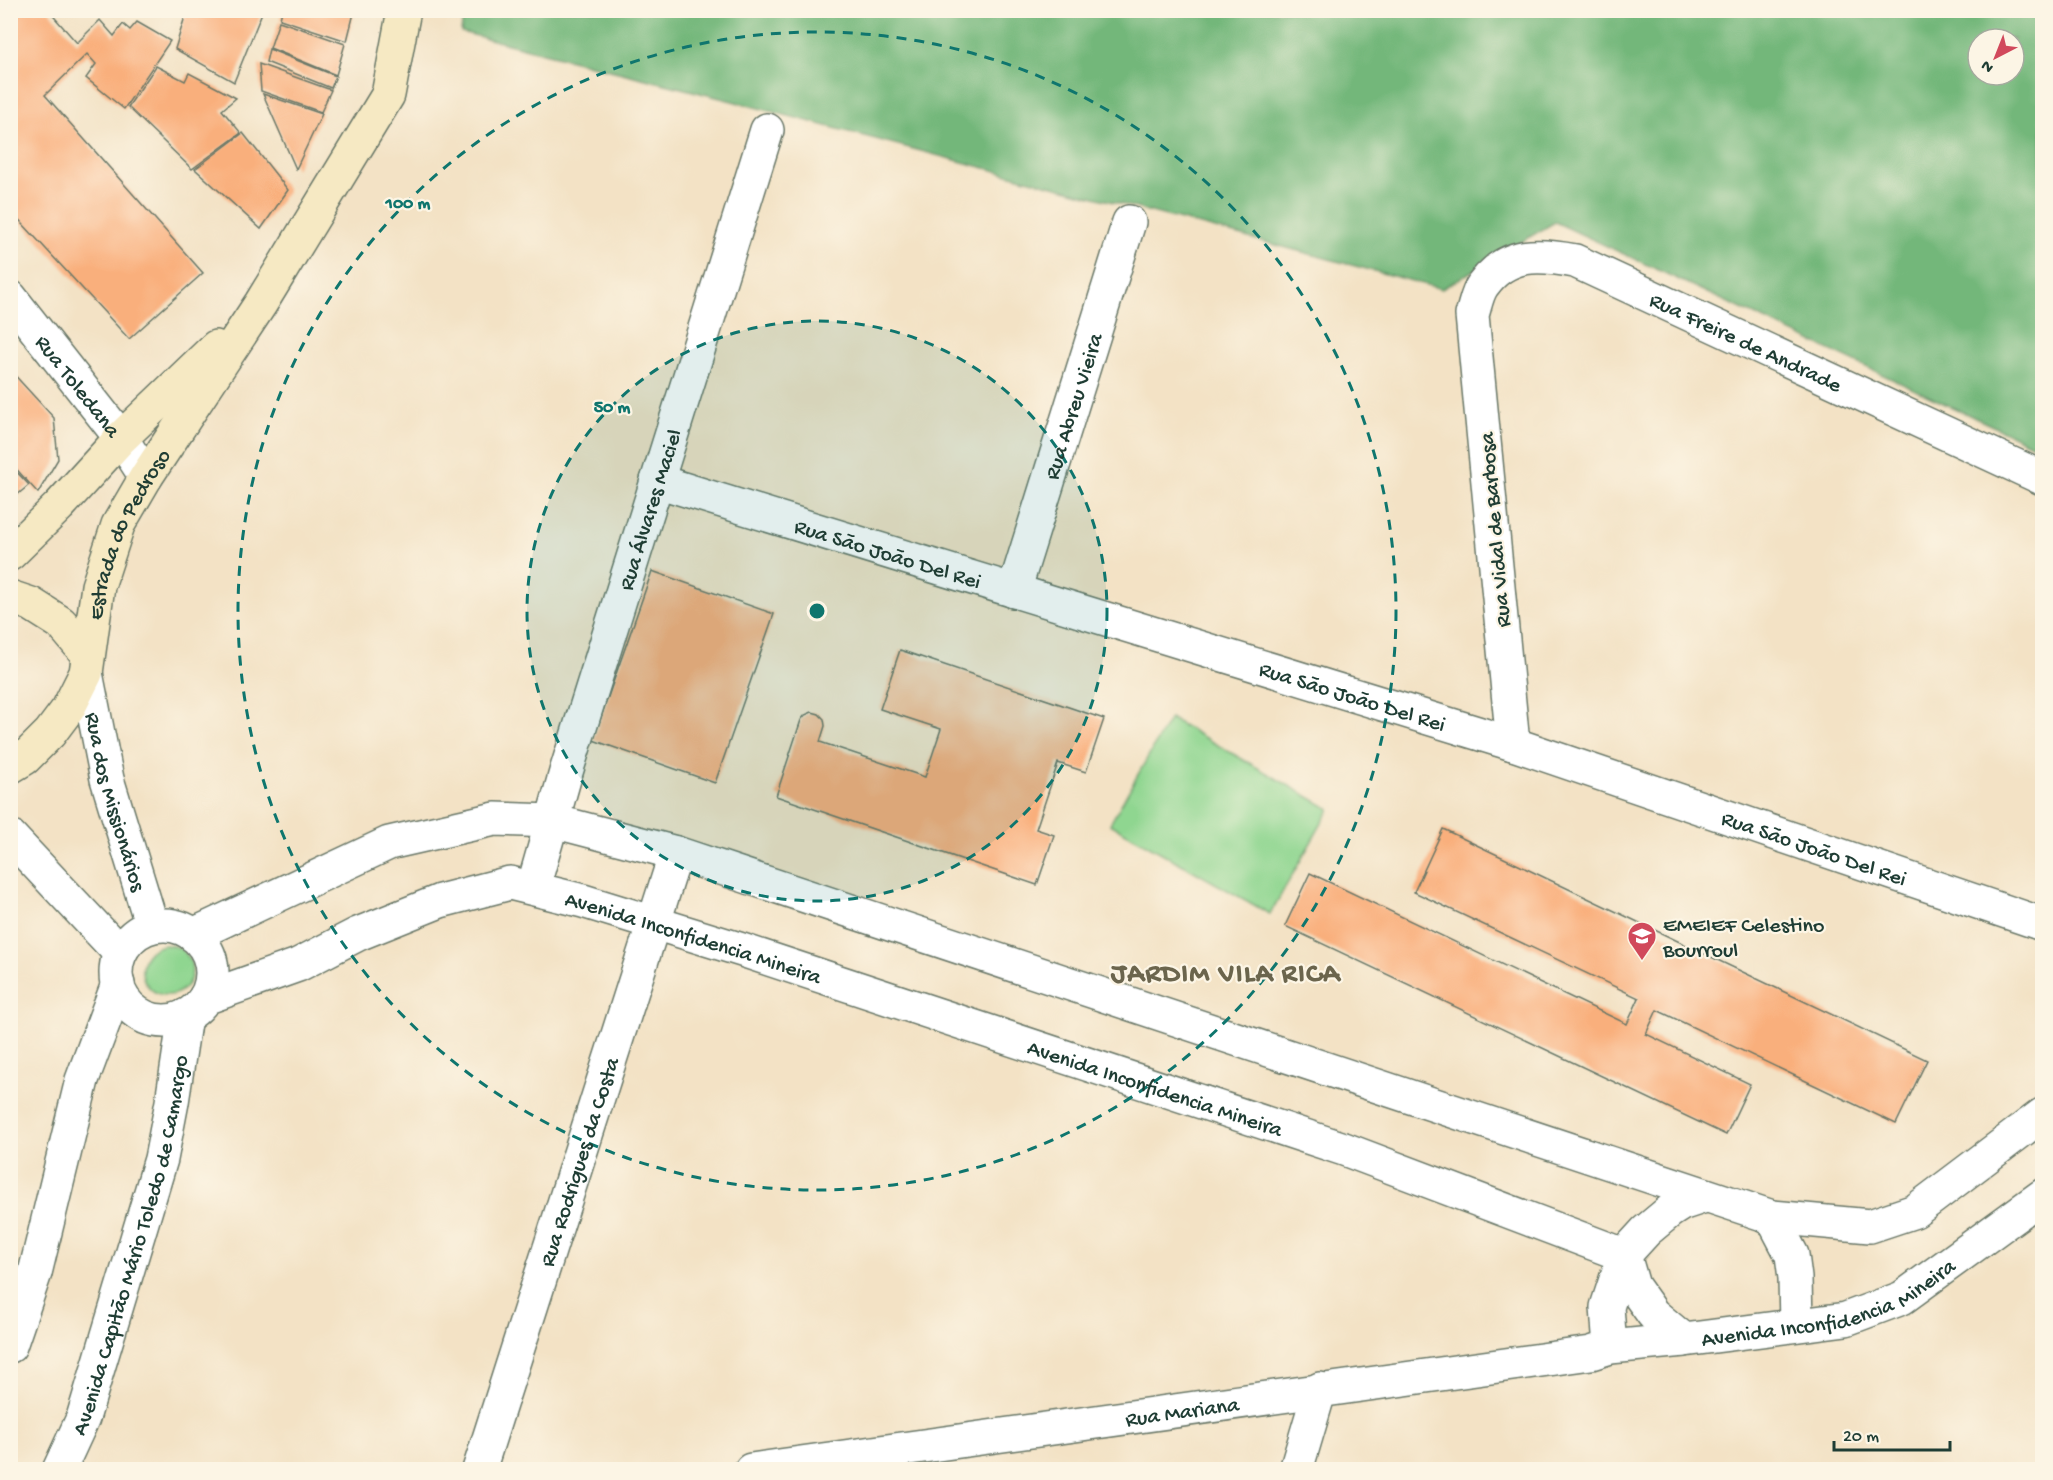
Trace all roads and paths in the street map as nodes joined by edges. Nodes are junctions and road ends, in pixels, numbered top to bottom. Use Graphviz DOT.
graph roads {
  1 [pos="404,10"];
  2 [pos="767,130"];
  3 [pos="1129,222"];
  4 [pos="10,297"];
  5 [pos="261,303"];
  6 [pos="1472,315"];
  7 [pos="122,438"];
  8 [pos="146,477"];
  9 [pos="2043,478"];
  10 [pos="657,482"];
  11 [pos="10,554"];
  12 [pos="1014,591"];
  13 [pos="10,597"];
  14 [pos="87,664"];
  15 [pos="1513,744"];
  16 [pos="10,767"];
  17 [pos="553,821"];
  18 [pos="10,836"];
  19 [pos="676,854"];
  20 [pos="533,888"];
  21 [pos="653,923"];
  22 [pos="2043,924"];
  23 [pos="152,926"];
  24 [pos="193,935"];
  25 [pos="119,968"];
  26 [pos="195,1007"];
  27 [pos="2043,1115"];
  28 [pos="1705,1196"];
  29 [pos="2043,1196"];
  30 [pos="1772,1217"];
  31 [pos="1624,1255"];
  32 [pos="1796,1325"];
  33 [pos="1684,1340"];
  34 [pos="10,1346"];
  35 [pos="1610,1347"];
  36 [pos="1320,1389"];
  37 [pos="59,1470"];
  38 [pos="479,1470"];
  39 [pos="751,1470"];
  40 [pos="1296,1470"];
  1 -- 5 [label="main road, Estrada do Pedroso"];
  2 -- 10 [label="street, Rua Álvares Maciel"];
  3 -- 12 [label="street, Rua Abreu Vieira"];
  4 -- 7 [label="street, Rua Toledana"];
  5 -- 7 [label="main road, Estrada do Pedroso"];
  5 -- 8 [label="main road, Estrada do Pedroso"];
  6 -- 9 [label="street, Rua Freire de Andrade"];
  6 -- 15 [label="street, Rua Vidal de Barbosa"];
  7 -- 8 [label="street, Rua Toledana"];
  7 -- 11 [label="main road, Estrada do Pedroso"];
  8 -- 14 [label="main road, Estrada do Pedroso"];
  10 -- 12 [label="street, Rua São João Del Rei"];
  10 -- 17 [label="street, Rua Álvares Maciel"];
  12 -- 15 [label="street, Rua São João Del Rei"];
  13 -- 14 [label="main road"];
  14 -- 16 [label="main road, Estrada do Pedroso"];
  14 -- 23 [label="street, Rua dos Missionários"];
  15 -- 22 [label="street, Rua São João Del Rei"];
  17 -- 19 [label="street"];
  17 -- 20 [label="street, Rua Álvares Maciel"];
  17 -- 24 [label="street"];
  18 -- 25 [label="street"];
  19 -- 21 [label="street, Rua Rodrigues da Costa"];
  19 -- 28 [label="street"];
  20 -- 21 [label="street, Avenida Inconfidencia Mineira"];
  20 -- 26 [label="street, Avenida Inconfidencia Mineira"];
  21 -- 31 [label="street, Avenida Inconfidencia Mineira"];
  21 -- 38 [label="street, Rua Rodrigues da Costa"];
  23 -- 24 [label="street"];
  23 -- 25 [label="street"];
  24 -- 26 [label="street"];
  25 -- 26 [label="street"];
  25 -- 34 [label="street"];
  26 -- 37 [label="street, Avenida Capitão Mário Toledo de Camargo"];
  27 -- 30 [label="street"];
  28 -- 30 [label="street"];
  28 -- 31 [label="street"];
  29 -- 32 [label="street, Avenida Inconfidencia Mineira"];
  30 -- 32 [label="street"];
  31 -- 33 [label="street, Avenida Inconfidencia Mineira"];
  31 -- 35 [label="street"];
  32 -- 33 [label="street, Avenida Inconfidencia Mineira"];
  33 -- 35 [label="street, Rua Mariana"];
  35 -- 36 [label="street, Rua Mariana"];
  36 -- 39 [label="street, Rua Mariana"];
  36 -- 40 [label="street"];
}
